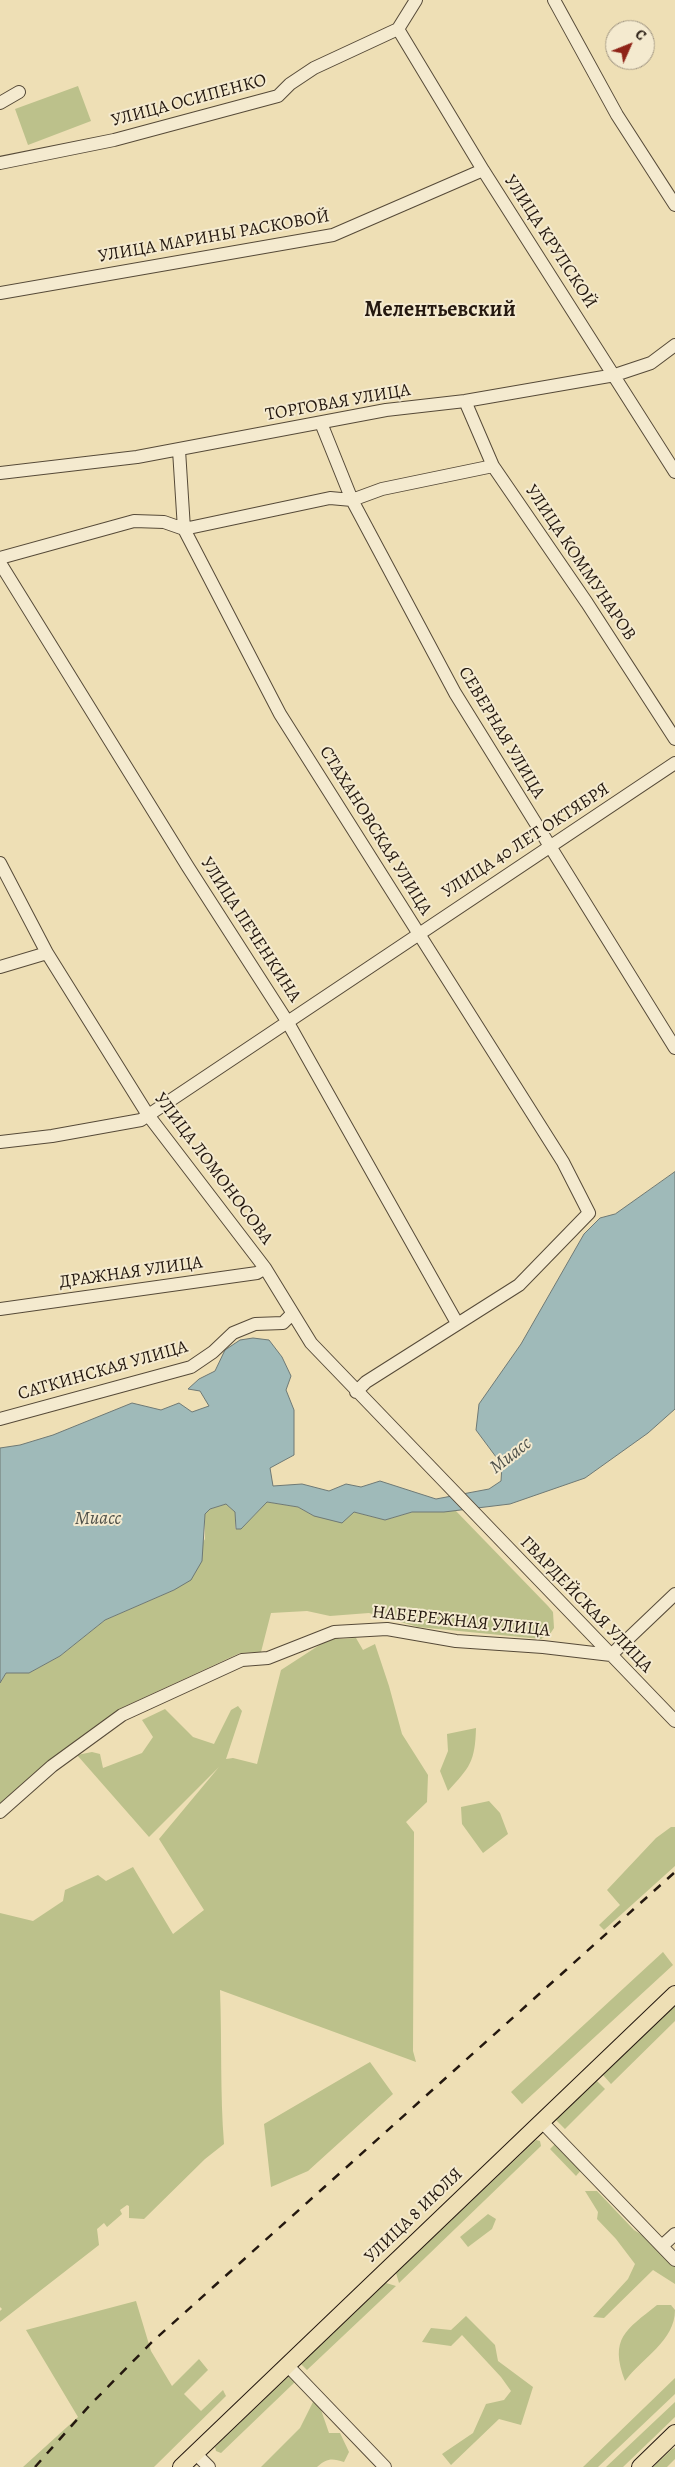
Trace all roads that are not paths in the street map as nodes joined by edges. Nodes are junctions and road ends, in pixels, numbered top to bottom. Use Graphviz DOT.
graph roads {
  1 [pos="416,0"];
  2 [pos="554,0"];
  3 [pos="398,29"];
  4 [pos="18,92"];
  5 [pos="0,103"];
  6 [pos="0,162"];
  7 [pos="483,170"];
  8 [pos="675,205"];
  9 [pos="0,292"];
  10 [pos="675,345"];
  11 [pos="615,375"];
  12 [pos="466,401"];
  13 [pos="321,423"];
  14 [pos="179,450"];
  15 [pos="493,466"];
  16 [pos="675,472"];
  17 [pos="0,473"];
  18 [pos="352,500"];
  19 [pos="184,529"];
  20 [pos="0,558"];
  21 [pos="0,563"];
  22 [pos="675,739"];
  23 [pos="675,763"];
  24 [pos="549,847"];
  25 [pos="0,862"];
  26 [pos="418,933"];
  27 [pos="47,953"];
  28 [pos="0,967"];
  29 [pos="288,1021"];
  30 [pos="675,1048"];
  31 [pos="148,1115"];
  32 [pos="0,1142"];
  33 [pos="265,1268"];
  34 [pos="0,1309"];
  35 [pos="292,1314"];
  36 [pos="458,1323"];
  37 [pos="356,1392"];
  38 [pos="0,1419"];
  39 [pos="432,1471"];
  40 [pos="675,1594"];
  41 [pos="610,1655"];
  42 [pos="675,1721"];
  43 [pos="0,1812"];
  44 [pos="675,1994"];
  45 [pos="541,2121"];
  46 [pos="675,2234"];
  47 [pos="662,2246"];
  48 [pos="675,2260"];
  49 [pos="287,2366"];
  50 [pos="675,2433"];
  51 [pos="195,2453"];
  52 [pos="181,2467"];
  53 [pos="209,2467"];
  54 [pos="385,2467"];
  55 [pos="640,2467"];
  1 -- 3 [label="street"];
  2 -- 8 [label="street"];
  3 -- 6 [label="street, УЛИЦА ОСИПЕНКО"];
  3 -- 7 [label="street, УЛИЦА КРУПСКОЙ"];
  4 -- 5 [label="street"];
  7 -- 9 [label="street, УЛИЦА МАРИНЫ РАСКОВОЙ"];
  7 -- 11 [label="street, УЛИЦА КРУПСКОЙ"];
  10 -- 11 [label="street, ТОРГОВАЯ УЛИЦА"];
  11 -- 12 [label="street, ТОРГОВАЯ УЛИЦА"];
  11 -- 16 [label="street, УЛИЦА КРУПСКОЙ"];
  12 -- 13 [label="street, ТОРГОВАЯ УЛИЦА"];
  12 -- 15 [label="street, УЛИЦА КОММУНАРОВ"];
  13 -- 14 [label="street, ТОРГОВАЯ УЛИЦА"];
  13 -- 18 [label="street, СЕВЕРНАЯ УЛИЦА"];
  14 -- 17 [label="street, ТОРГОВАЯ УЛИЦА"];
  14 -- 19 [label="street, СТАХАНОВСКАЯ УЛИЦА"];
  15 -- 18 [label="street"];
  15 -- 22 [label="street, УЛИЦА КОММУНАРОВ"];
  18 -- 19 [label="street"];
  18 -- 24 [label="street, СЕВЕРНАЯ УЛИЦА"];
  19 -- 20 [label="street"];
  19 -- 26 [label="street, СТАХАНОВСКАЯ УЛИЦА"];
  21 -- 29 [label="street, УЛИЦА ПЕЧЕНКИНА"];
  23 -- 24 [label="street, УЛИЦА 40 ЛЕТ ОКТЯБРЯ"];
  24 -- 26 [label="street, УЛИЦА 40 ЛЕТ ОКТЯБРЯ"];
  24 -- 30 [label="street, СЕВЕРНАЯ УЛИЦА"];
  25 -- 27 [label="street, УЛИЦА ЛОМОНОСОВА"];
  26 -- 29 [label="street, УЛИЦА 40 ЛЕТ ОКТЯБРЯ"];
  26 -- 36 [label="street, СТАХАНОВСКАЯ УЛИЦА"];
  27 -- 28 [label="street"];
  27 -- 31 [label="street, УЛИЦА ЛОМОНОСОВА"];
  29 -- 31 [label="street, УЛИЦА 40 ЛЕТ ОКТЯБРЯ"];
  29 -- 36 [label="street, УЛИЦА ПЕЧЕНКИНА"];
  31 -- 32 [label="street, УЛИЦА 40 ЛЕТ ОКТЯБРЯ"];
  31 -- 33 [label="street, УЛИЦА ЛОМОНОСОВА"];
  33 -- 34 [label="street, ДРАЖНАЯ УЛИЦА"];
  33 -- 35 [label="street, УЛИЦА ЛОМОНОСОВА"];
  35 -- 37 [label="street, УЛИЦА ЛОМОНОСОВА"];
  35 -- 38 [label="street, САТКИНСКАЯ УЛИЦА"];
  36 -- 37 [label="street"];
  37 -- 39 [label="street, УЛИЦА ЛОМОНОСОВА"];
  39 -- 41 [label="street, ГВАРДЕЙСКАЯ УЛИЦА"];
  40 -- 41 [label="street"];
  41 -- 42 [label="street, ГВАРДЕЙСКАЯ УЛИЦА"];
  41 -- 43 [label="street, НАБЕРЕЖНАЯ УЛИЦА"];
  44 -- 45 [label="main road, УЛИЦА 8 ИЮЛЯ"];
  45 -- 47 [label="street"];
  45 -- 49 [label="main road, УЛИЦА 8 ИЮЛЯ"];
  46 -- 47 [label="street"];
  47 -- 48 [label="street"];
  49 -- 51 [label="main road, УЛИЦА 8 ИЮЛЯ"];
  49 -- 54 [label="street"];
  50 -- 55 [label="main road"];
  51 -- 52 [label="main road, УЛИЦА 8 ИЮЛЯ"];
  51 -- 53 [label="street"];
}
